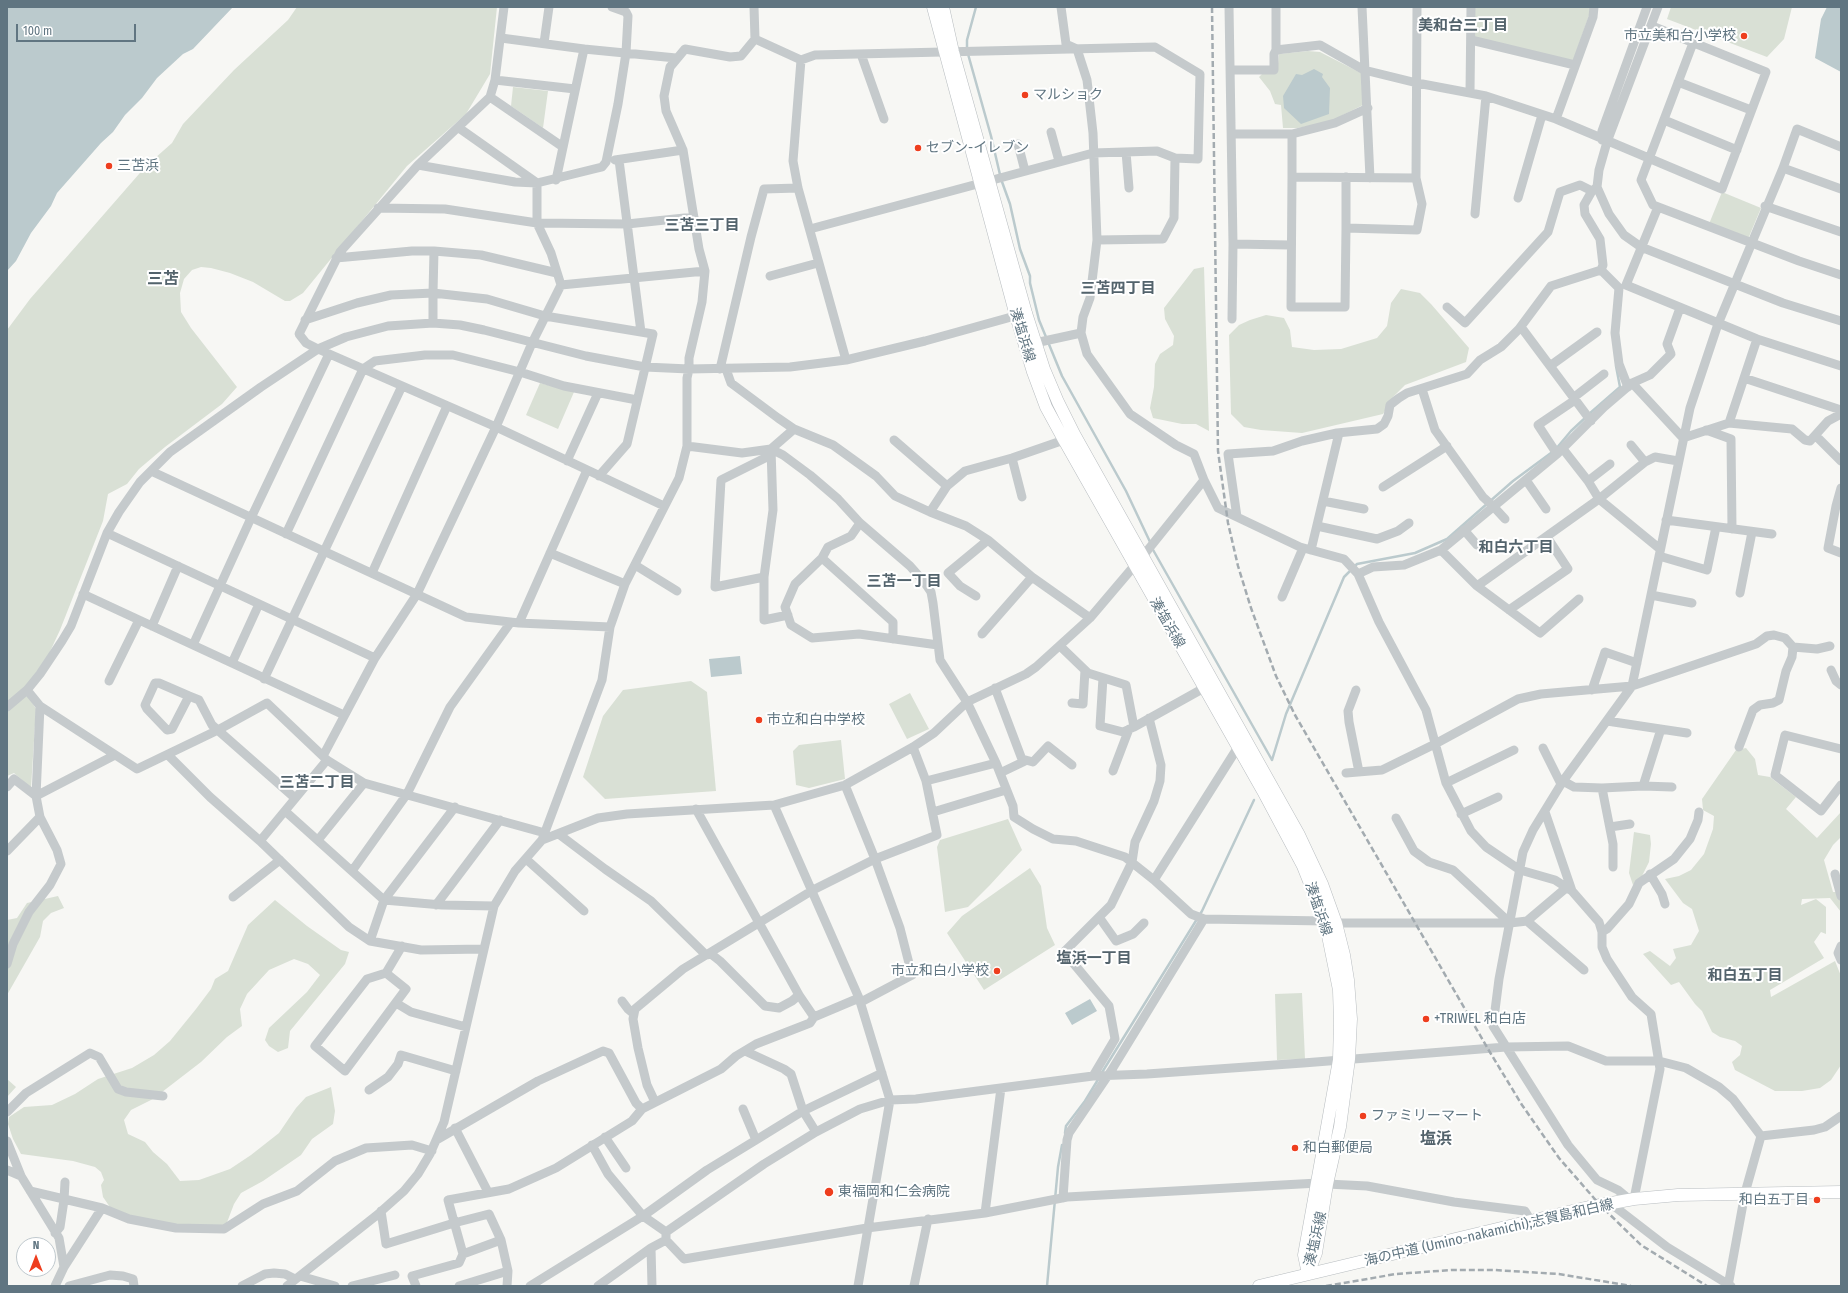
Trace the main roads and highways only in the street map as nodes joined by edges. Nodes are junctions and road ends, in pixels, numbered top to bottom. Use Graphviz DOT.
graph roads {
  1 [pos="932,7"];
  2 [pos="944,7"];
  3 [pos="948,51"];
  4 [pos="1021,314"];
  5 [pos="1139,561"];
  6 [pos="1331,922"];
  7 [pos="1841,1192"];
  8 [pos="1308,1274"];
  9 [pos="1285,1283"];
  10 [pos="1260,1286"];
  1 -- 3 [label="main road, 湊塩浜線"];
  2 -- 3 [label="main road, 湊塩浜線"];
  3 -- 4 [label="main road, 湊塩浜線"];
  4 -- 5 [label="main road, 湊塩浜線"];
  4 -- 5 [label="main road, 湊塩浜線"];
  5 -- 6 [label="main road, 湊塩浜線"];
  5 -- 6 [label="main road, 湊塩浜線"];
  6 -- 8 [label="main road, 湊塩浜線"];
  7 -- 8 [label="main road, 海の中道 (Umino-nakamichi);志賀島和白線"];
  8 -- 9 [label="main road, 海の中道 (Umino-nakamichi);志賀島和白線"];
  9 -- 10 [label="main road, 海の中道 (Umino-nakamichi);志賀島和白線"];
}
